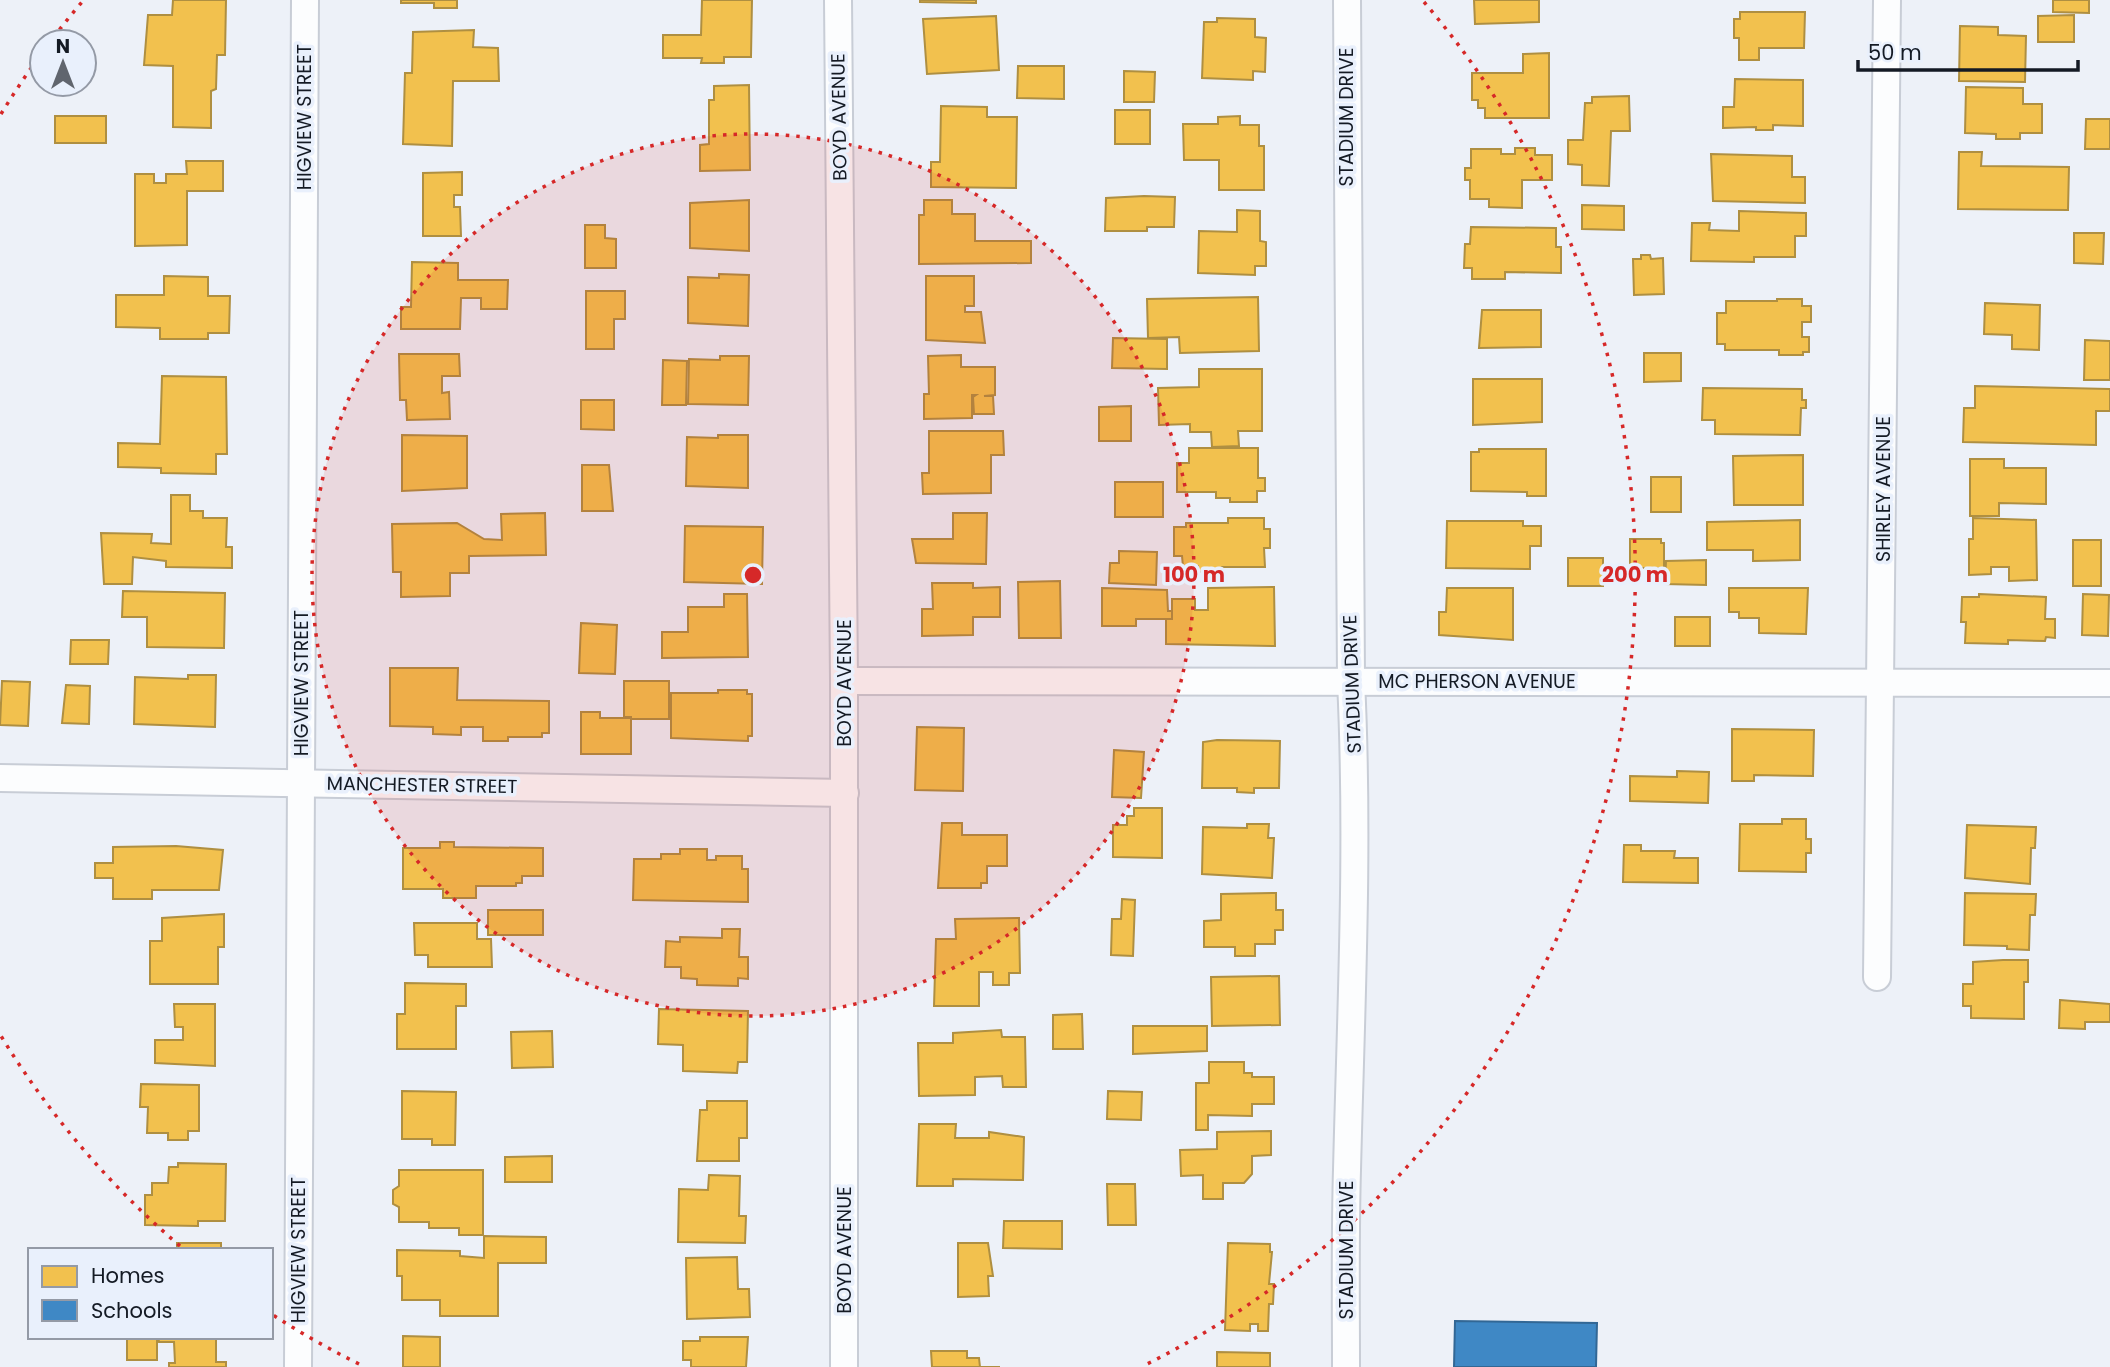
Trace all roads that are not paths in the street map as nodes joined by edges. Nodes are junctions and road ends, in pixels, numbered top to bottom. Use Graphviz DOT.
graph roads {
  1 [pos="305,0"];
  2 [pos="838,0"];
  3 [pos="1347,0"];
  4 [pos="1887,0"];
  5 [pos="844,681"];
  6 [pos="1350,681"];
  7 [pos="1882,682"];
  8 [pos="2110,683"];
  9 [pos="0,778"];
  10 [pos="300,783"];
  11 [pos="845,793"];
  12 [pos="1877,977"];
  13 [pos="298,1367"];
  14 [pos="844,1367"];
  15 [pos="1346,1367"];
  1 -- 10 [label="street, HIGVIEW STREET"];
  2 -- 5 [label="street, BOYD AVENUE"];
  3 -- 6 [label="street, STADIUM DRIVE"];
  4 -- 7 [label="street, SHIRLEY AVENUE"];
  5 -- 6 [label="street, MC PHERSON AVENUE"];
  5 -- 11 [label="street, BOYD AVENUE"];
  6 -- 7 [label="street, MC PHERSON AVENUE"];
  6 -- 15 [label="street, STADIUM DRIVE"];
  7 -- 8 [label="street, MC PHERSON AVENUE"];
  7 -- 12 [label="street, SHIRLEY AVENUE"];
  9 -- 10 [label="street, MANCHESTER STREET"];
  10 -- 11 [label="street, MANCHESTER STREET"];
  10 -- 13 [label="street, HIGVIEW STREET"];
  11 -- 14 [label="street, BOYD AVENUE"];
}
